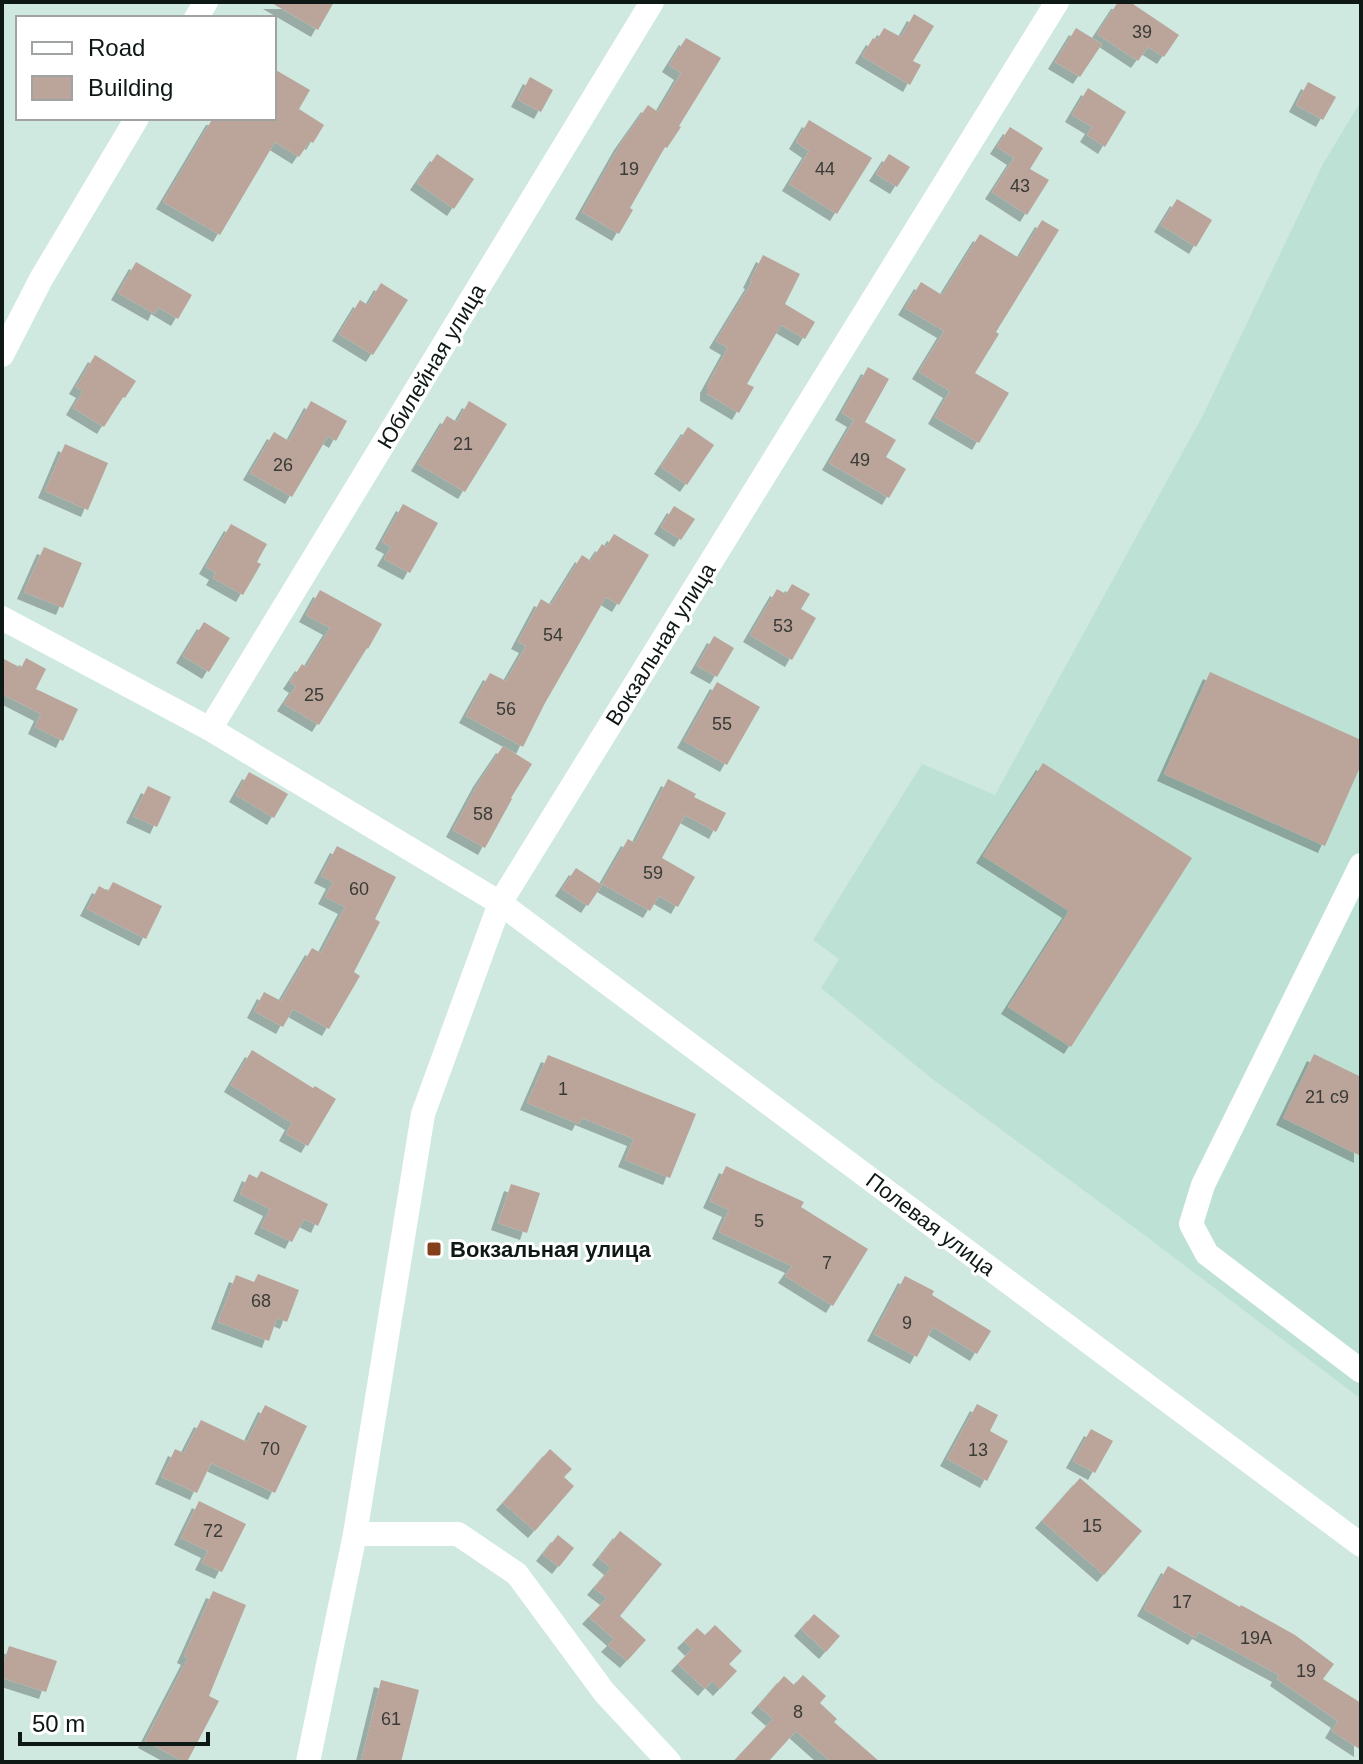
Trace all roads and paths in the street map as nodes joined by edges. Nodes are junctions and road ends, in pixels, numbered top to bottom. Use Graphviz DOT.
graph roads {
  1 [pos="652,2"];
  2 [pos="1057,2"];
  3 [pos="136,120"];
  4 [pos="2,355"];
  5 [pos="2,618"];
  6 [pos="210,729"];
  7 [pos="1361,865"];
  8 [pos="500,903"];
  9 [pos="1361,1371"];
  10 [pos="355,1534"];
  11 [pos="1361,1545"];
  12 [pos="308,1762"];
  13 [pos="669,1762"];
  1 -- 6 [label="street, Юбилейная улица"];
  2 -- 8 [label="street, Вокзальная улица"];
  3 -- 4 [label="street"];
  5 -- 6 [label="street, Полевая улица"];
  6 -- 8 [label="street, Полевая улица"];
  7 -- 9 [label="street"];
  8 -- 10 [label="street, Вокзальная улица"];
  8 -- 11 [label="street, Полевая улица"];
  10 -- 12 [label="street, Вокзальная улица"];
  10 -- 13 [label="street"];
}
